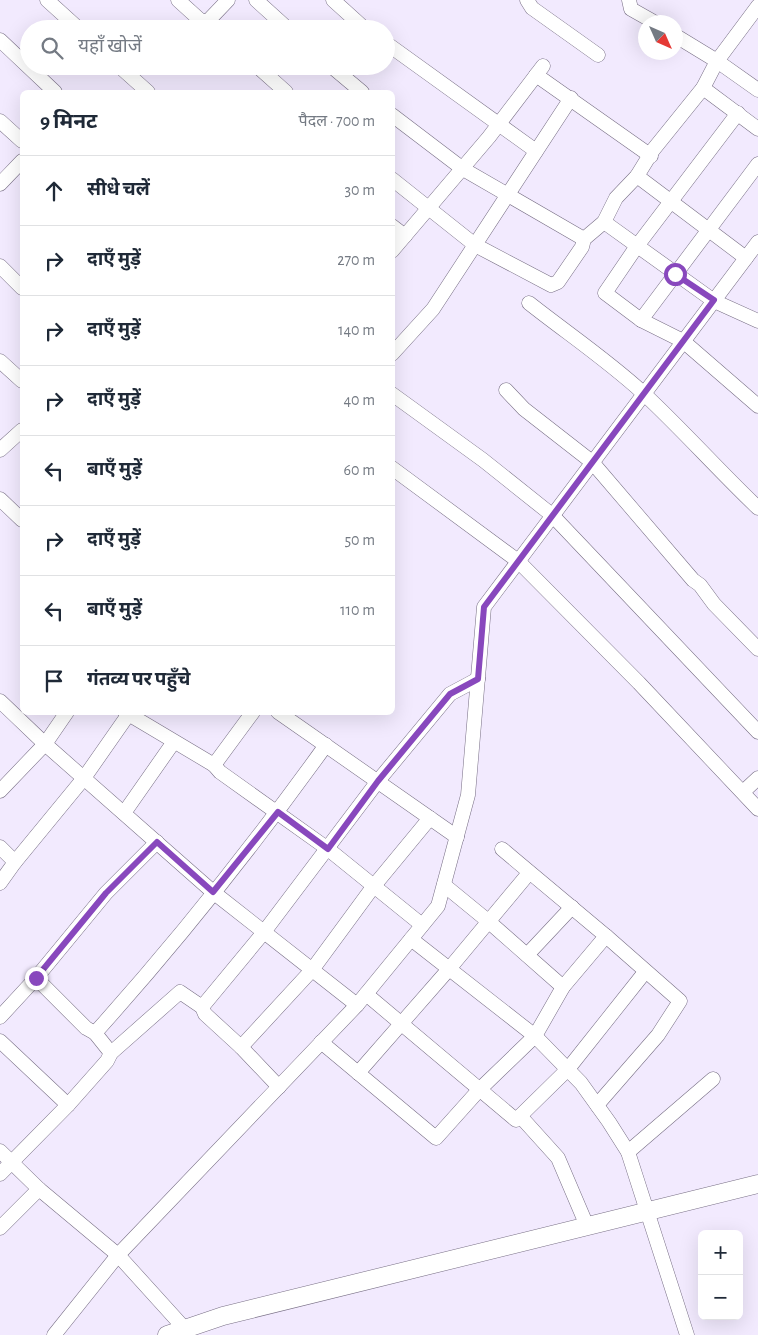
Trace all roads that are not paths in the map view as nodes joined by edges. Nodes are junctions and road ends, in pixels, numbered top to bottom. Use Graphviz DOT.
graph roads {
  1 [pos="47,0"];
  2 [pos="178,0"];
  3 [pos="228,0"];
  4 [pos="256,0"];
  5 [pos="333,0"];
  6 [pos="526,0"];
  7 [pos="629,0"];
  8 [pos="758,6"];
  9 [pos="641,15"];
  10 [pos="69,20"];
  11 [pos="200,20"];
  12 [pos="214,20"];
  13 [pos="278,20"];
  14 [pos="355,20"];
  15 [pos="0,40"];
  16 [pos="683,40"];
  17 [pos="395,50"];
  18 [pos="598,55"];
  19 [pos="20,59"];
  20 [pos="717,61"];
  21 [pos="37,75"];
  22 [pos="129,75"];
  23 [pos="266,75"];
  24 [pos="342,75"];
  25 [pos="703,88"];
  26 [pos="53,90"];
  27 [pos="146,90"];
  28 [pos="284,90"];
  29 [pos="360,90"];
  30 [pos="758,90"];
  31 [pos="571,98"];
  32 [pos="738,113"];
  33 [pos="395,117"];
  34 [pos="0,121"];
  35 [pos="500,123"];
  36 [pos="758,129"];
  37 [pos="20,139"];
  38 [pos="536,150"];
  39 [pos="651,156"];
  40 [pos="20,163"];
  41 [pos="758,164"];
  42 [pos="464,168"];
  43 [pos="637,176"];
  44 [pos="395,181"];
  45 [pos="0,184"];
  46 [pos="506,196"];
  47 [pos="670,202"];
  48 [pos="429,209"];
  49 [pos="604,222"];
  50 [pos="395,228"];
  51 [pos="708,230"];
  52 [pos="405,236"];
  53 [pos="584,239"];
  54 [pos="758,242"];
  55 [pos="475,245"];
  56 [pos="637,246"];
  57 [pos="395,248"];
  58 [pos="746,258"];
  59 [pos="0,266"];
  60 [pos="675,274"];
  61 [pos="20,286"];
  62 [pos="714,300"];
  63 [pos="529,303"];
  64 [pos="641,320"];
  65 [pos="758,321"];
  66 [pos="683,341"];
  67 [pos="395,351"];
  68 [pos="0,361"];
  69 [pos="20,379"];
  70 [pos="506,390"];
  71 [pos="644,393"];
  72 [pos="395,396"];
  73 [pos="758,406"];
  74 [pos="20,433"];
  75 [pos="0,450"];
  76 [pos="592,462"];
  77 [pos="395,470"];
  78 [pos="0,500"];
  79 [pos="758,508"];
  80 [pos="552,515"];
  81 [pos="20,518"];
  82 [pos="518,561"];
  83 [pos="758,649"];
  84 [pos="478,679"];
  85 [pos="0,701"];
  86 [pos="65,715"];
  87 [pos="126,715"];
  88 [pos="129,715"];
  89 [pos="251,715"];
  90 [pos="282,715"];
  91 [pos="758,732"];
  92 [pos="173,743"];
  93 [pos="45,744"];
  94 [pos="326,745"];
  95 [pos="214,765"];
  96 [pos="84,778"];
  97 [pos="758,778"];
  98 [pos="378,782"];
  99 [pos="0,791"];
  100 [pos="743,792"];
  101 [pos="758,809"];
  102 [pos="124,812"];
  103 [pos="278,812"];
  104 [pos="430,818"];
  105 [pos="456,837"];
  106 [pos="157,842"];
  107 [pos="0,848"];
  108 [pos="328,849"];
  109 [pos="502,849"];
  110 [pos="15,862"];
  111 [pos="529,873"];
  112 [pos="0,883"];
  113 [pos="444,885"];
  114 [pos="373,887"];
  115 [pos="213,892"];
  116 [pos="572,906"];
  117 [pos="488,921"];
  118 [pos="422,925"];
  119 [pos="264,932"];
  120 [pos="606,936"];
  121 [pos="411,939"];
  122 [pos="527,955"];
  123 [pos="449,969"];
  124 [pos="312,970"];
  125 [pos="645,972"];
  126 [pos="36,978"];
  127 [pos="563,988"];
  128 [pos="361,1000"];
  129 [pos="202,1007"];
  130 [pos="0,1017"];
  131 [pos="400,1024"];
  132 [pos="95,1033"];
  133 [pos="535,1036"];
  134 [pos="0,1041"];
  135 [pos="322,1042"];
  136 [pos="241,1047"];
  137 [pos="111,1053"];
  138 [pos="568,1069"];
  139 [pos="358,1072"];
  140 [pos="713,1079"];
  141 [pos="279,1087"];
  142 [pos="479,1090"];
  143 [pos="68,1105"];
  144 [pos="597,1105"];
  145 [pos="521,1117"];
  146 [pos="0,1151"];
  147 [pos="628,1152"];
  148 [pos="12,1162"];
  149 [pos="0,1174"];
  150 [pos="758,1184"];
  151 [pos="39,1189"];
  152 [pos="649,1211"];
  153 [pos="587,1226"];
  154 [pos="0,1228"];
  155 [pos="118,1255"];
  156 [pos="185,1329"];
  157 [pos="54,1335"];
  158 [pos="167,1335"];
  159 [pos="205,1335"];
  160 [pos="687,1335"];
  1 -- 10 [label="street"];
  2 -- 11 [label="street"];
  3 -- 12 [label="street"];
  4 -- 13 [label="street"];
  5 -- 14 [label="street"];
  6 -- 18 [label="street"];
  7 -- 9 [label="street"];
  8 -- 20 [label="street"];
  15 -- 19 [label="street"];
  16 -- 20 [label="street"];
  17 -- 35 [label="street"];
  20 -- 25 [label="street"];
  20 -- 30 [label="street"];
  21 -- 26 [label="street"];
  22 -- 27 [label="street"];
  23 -- 28 [label="street"];
  24 -- 29 [label="street"];
  25 -- 32 [label="street"];
  25 -- 39 [label="street"];
  31 -- 35 [label="street"];
  31 -- 38 [label="street"];
  31 -- 39 [label="street"];
  32 -- 36 [label="street"];
  32 -- 47 [label="street"];
  33 -- 42 [label="street"];
  34 -- 37 [label="street"];
  35 -- 38 [label="street"];
  35 -- 42 [label="street"];
  38 -- 46 [label="street"];
  39 -- 43 [label="street"];
  40 -- 45 [label="street"];
  41 -- 51 [label="street"];
  42 -- 46 [label="street"];
  42 -- 48 [label="street"];
  43 -- 47 [label="street"];
  43 -- 49 [label="street"];
  44 -- 48 [label="street"];
  46 -- 53 [label="street"];
  46 -- 55 [label="street"];
  47 -- 51 [label="street"];
  47 -- 56 [label="street"];
  48 -- 52 [label="street"];
  48 -- 55 [label="street"];
  49 -- 53 [label="street"];
  49 -- 56 [label="street"];
  50 -- 52 [label="street"];
  51 -- 58 [label="street"];
  51 -- 60 [label="street"];
  52 -- 57 [label="street"];
  53 -- 55 [label="street"];
  54 -- 58 [label="street"];
  55 -- 67 [label="street"];
  56 -- 60 [label="street"];
  56 -- 64 [label="street"];
  58 -- 62 [label="street"];
  59 -- 61 [label="street"];
  60 -- 62 [label="street"];
  60 -- 64 [label="street"];
  62 -- 65 [label="street"];
  62 -- 66 [label="street"];
  63 -- 71 [label="street"];
  64 -- 66 [label="street"];
  66 -- 71 [label="street"];
  66 -- 73 [label="street"];
  68 -- 69 [label="street"];
  70 -- 76 [label="street"];
  71 -- 76 [label="street"];
  71 -- 79 [label="street"];
  72 -- 80 [label="street"];
  74 -- 75 [label="street"];
  76 -- 80 [label="street"];
  76 -- 83 [label="street"];
  77 -- 82 [label="street"];
  78 -- 81 [label="street"];
  80 -- 82 [label="street"];
  80 -- 91 [label="street"];
  82 -- 84 [label="street"];
  82 -- 100 [label="street"];
  84 -- 98 [label="street"];
  84 -- 105 [label="street"];
  85 -- 93 [label="street"];
  86 -- 93 [label="street"];
  87 -- 96 [label="street"];
  88 -- 92 [label="street"];
  89 -- 95 [label="street"];
  90 -- 94 [label="street"];
  92 -- 95 [label="street"];
  92 -- 102 [label="street"];
  93 -- 96 [label="street"];
  93 -- 99 [label="street"];
  94 -- 98 [label="street"];
  94 -- 103 [label="street"];
  95 -- 103 [label="street"];
  96 -- 102 [label="street"];
  96 -- 110 [label="street"];
  97 -- 100 [label="street"];
  98 -- 104 [label="street"];
  98 -- 108 [label="street"];
  100 -- 101 [label="street"];
  102 -- 106 [label="street"];
  103 -- 108 [label="street"];
  103 -- 115 [label="street"];
  104 -- 105 [label="street"];
  104 -- 114 [label="street"];
  105 -- 113 [label="street"];
  106 -- 115 [label="street"];
  106 -- 126 [label="street"];
  107 -- 110 [label="street"];
  108 -- 114 [label="street"];
  108 -- 119 [label="street"];
  109 -- 111 [label="street"];
  110 -- 112 [label="street"];
  111 -- 116 [label="street"];
  111 -- 117 [label="street"];
  113 -- 117 [label="street"];
  113 -- 118 [label="street"];
  114 -- 118 [label="street"];
  114 -- 124 [label="street"];
  115 -- 119 [label="street"];
  115 -- 132 [label="street"];
  116 -- 120 [label="street"];
  116 -- 122 [label="street"];
  117 -- 122 [label="street"];
  117 -- 123 [label="street"];
  118 -- 121 [label="street"];
  119 -- 124 [label="street"];
  119 -- 129 [label="street"];
  120 -- 125 [label="street"];
  120 -- 127 [label="street"];
  121 -- 123 [label="street"];
  121 -- 128 [label="street"];
  122 -- 127 [label="street"];
  123 -- 131 [label="street"];
  123 -- 133 [label="street"];
  124 -- 128 [label="street"];
  124 -- 136 [label="street"];
  125 -- 138 [label="street"];
  125 -- 144 [label="street"];
  126 -- 130 [label="street"];
  126 -- 132 [label="street"];
  127 -- 133 [label="street"];
  128 -- 131 [label="street"];
  128 -- 135 [label="street"];
  129 -- 136 [label="street"];
  129 -- 137 [label="street"];
  131 -- 139 [label="street"];
  131 -- 142 [label="street"];
  132 -- 137 [label="street"];
  133 -- 138 [label="street"];
  133 -- 142 [label="street"];
  134 -- 143 [label="street"];
  135 -- 139 [label="street"];
  135 -- 141 [label="street"];
  136 -- 141 [label="street"];
  137 -- 143 [label="street"];
  138 -- 144 [label="street"];
  138 -- 145 [label="street"];
  139 -- 142 [label="street"];
  140 -- 147 [label="street"];
  141 -- 155 [label="street"];
  142 -- 145 [label="street"];
  143 -- 148 [label="street"];
  144 -- 147 [label="street"];
  145 -- 153 [label="street"];
  146 -- 148 [label="street"];
  147 -- 152 [label="street"];
  148 -- 149 [label="street"];
  148 -- 151 [label="street"];
  150 -- 152 [label="main road"];
  151 -- 154 [label="street"];
  151 -- 155 [label="street"];
  152 -- 153 [label="main road"];
  152 -- 160 [label="street"];
  153 -- 156 [label="main road"];
  155 -- 156 [label="street"];
  155 -- 157 [label="street"];
  156 -- 158 [label="main road"];
  156 -- 159 [label="main road"];
}
